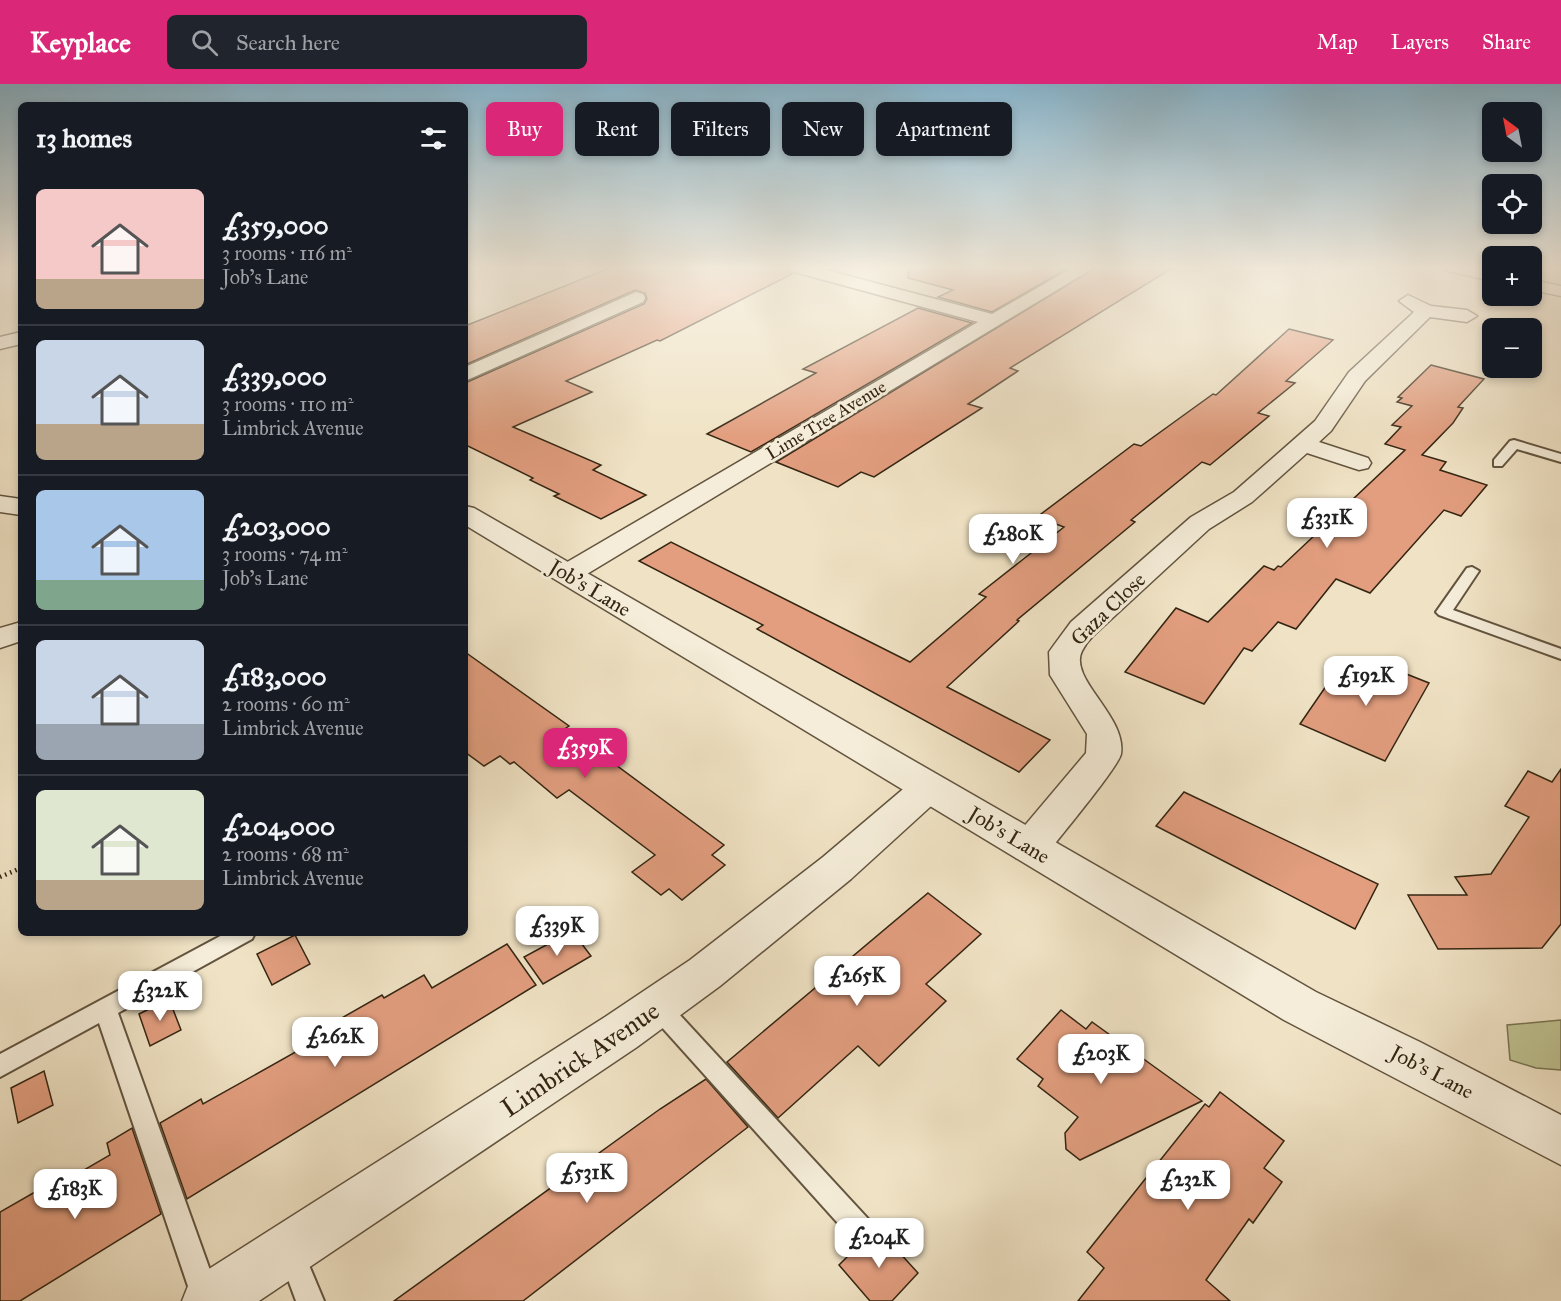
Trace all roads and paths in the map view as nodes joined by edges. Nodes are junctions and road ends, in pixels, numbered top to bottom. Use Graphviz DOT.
graph roads {
  1 [pos="579,324"];
  2 [pos="990,324"];
  3 [pos="1401,324"];
  4 [pos="18,339"];
  5 [pos="0,344"];
  6 [pos="468,374"];
  7 [pos="1303,444"];
  8 [pos="1561,458"];
  9 [pos="1359,463"];
  10 [pos="1498,463"];
  11 [pos="0,504"];
  12 [pos="18,507"];
  13 [pos="468,516"];
  14 [pos="1472,571"];
  15 [pos="567,574"];
  16 [pos="18,632"];
  17 [pos="0,638"];
  18 [pos="1561,654"];
  19 [pos="928,788"];
  20 [pos="1030,847"];
  21 [pos="18,869"];
  22 [pos="0,877"];
  23 [pos="240,936"];
  24 [pos="658,1007"];
  25 [pos="106,1010"];
  26 [pos="0,1066"];
  27 [pos="1561,1141"];
  28 [pos="862,1231"];
  29 [pos="290,1250"];
  30 [pos="208,1301"];
  31 [pos="310,1301"];
  1 -- 6 [label="street"];
  2 -- 15 [label="street, Lime Tree Avenue"];
  3 -- 7 [label="street, Gaza Close"];
  4 -- 5 [label="street"];
  7 -- 9 [label="street"];
  7 -- 20 [label="street, Gaza Close"];
  8 -- 10 [label="lane"];
  11 -- 12 [label="street"];
  13 -- 15 [label="street, Job's Lane"];
  14 -- 18 [label="lane"];
  15 -- 19 [label="street, Job's Lane"];
  16 -- 17 [label="street"];
  19 -- 20 [label="street, Job's Lane"];
  19 -- 24 [label="street, Limbrick Avenue"];
  20 -- 27 [label="street, Job's Lane"];
  21 -- 22 [label="path"];
  23 -- 25 [label="lane"];
  24 -- 28 [label="lane"];
  24 -- 29 [label="street, Limbrick Avenue"];
  25 -- 26 [label="lane"];
  25 -- 30 [label="lane"];
  29 -- 30 [label="street, Limbrick Avenue"];
  29 -- 31 [label="lane"];
}
